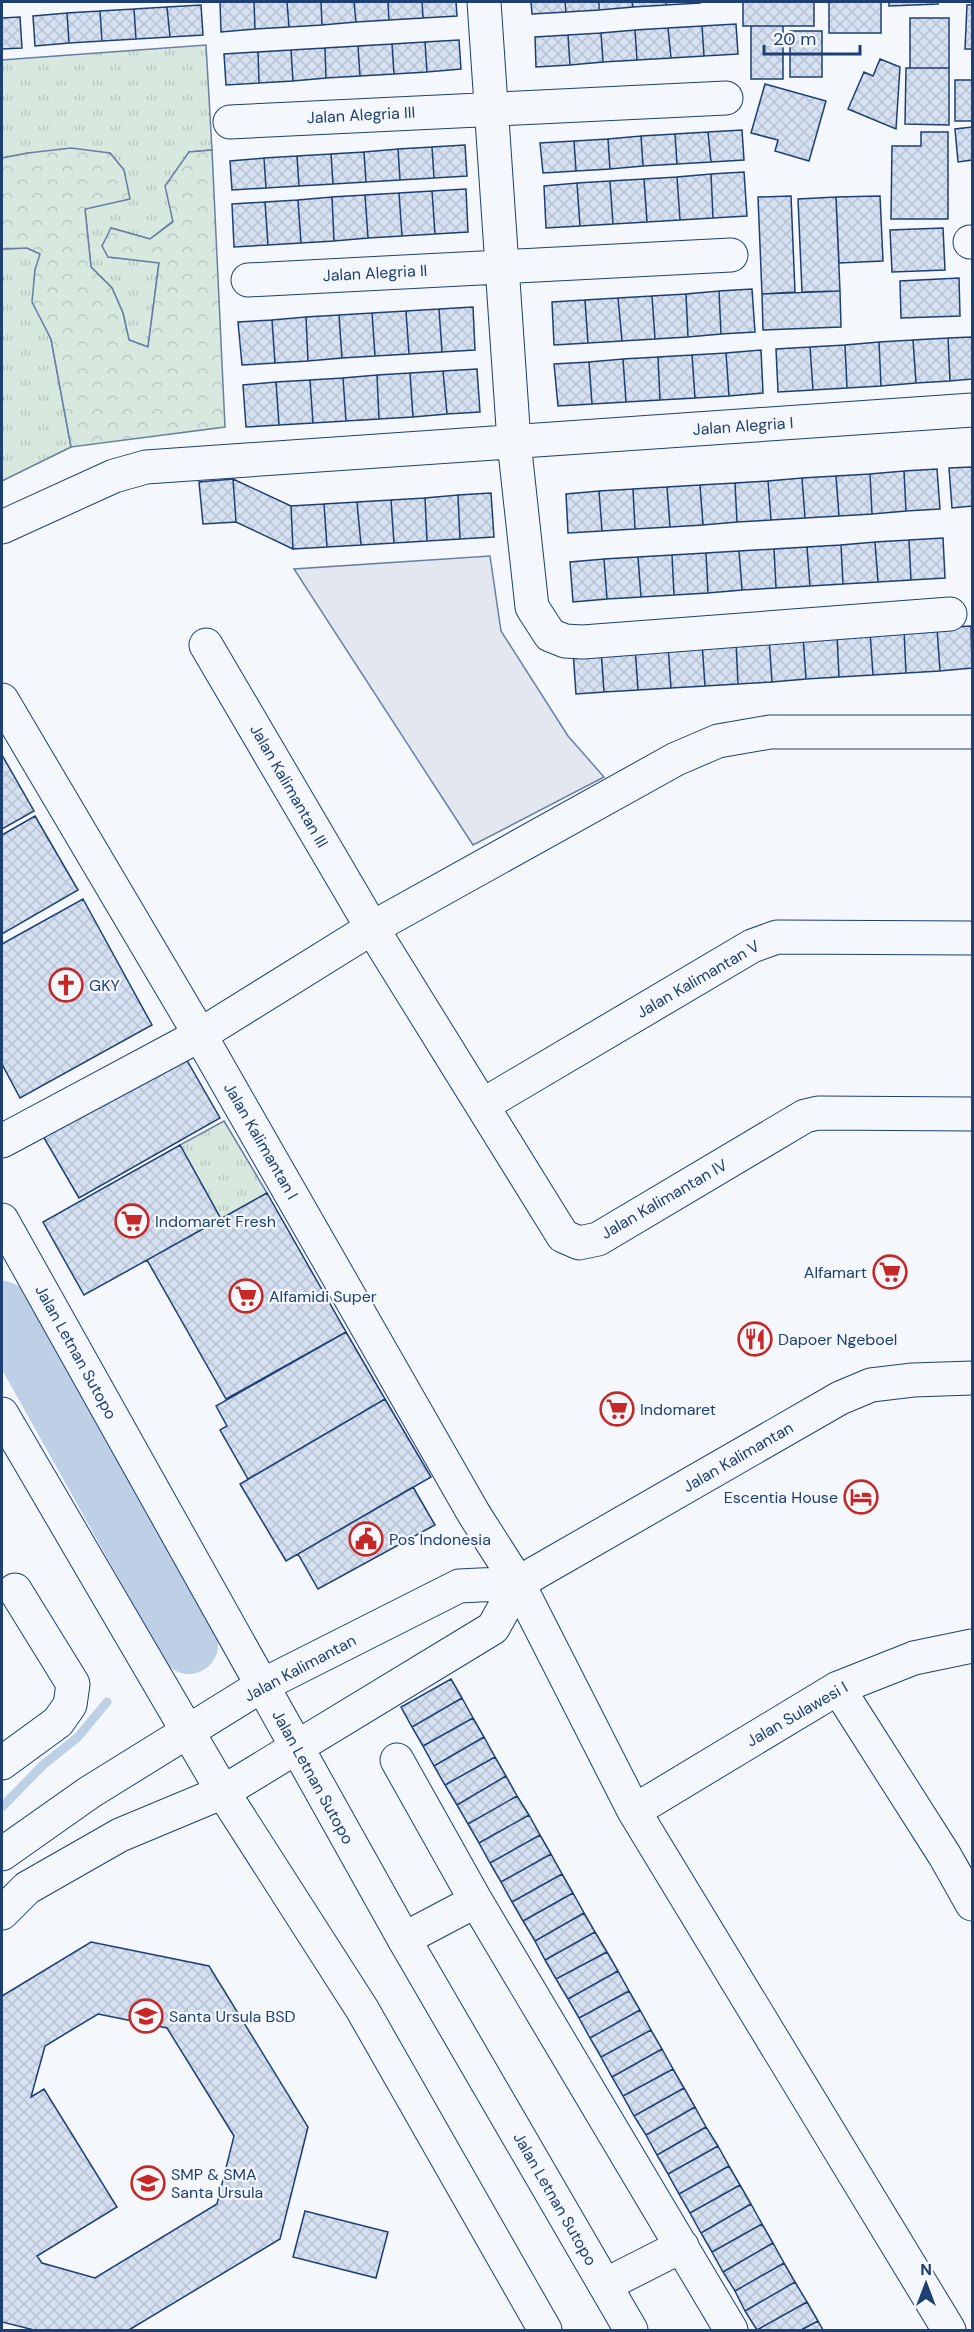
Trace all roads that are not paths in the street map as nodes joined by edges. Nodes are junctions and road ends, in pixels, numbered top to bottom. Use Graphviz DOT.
graph roads {
  1 [pos="484,2"];
  2 [pos="726,98"];
  3 [pos="492,109"];
  4 [pos="230,122"];
  5 [pos="731,255"];
  6 [pos="503,267"];
  7 [pos="248,279"];
  8 [pos="972,410"];
  9 [pos="514,442"];
  10 [pos="2,527"];
  11 [pos="950,614"];
  12 [pos="206,645"];
  13 [pos="2,700"];
  14 [pos="972,732"];
  15 [pos="372,928"];
  16 [pos="972,938"];
  17 [pos="200,1035"];
  18 [pos="483,1106"];
  19 [pos="972,1114"];
  20 [pos="2,1141"];
  21 [pos="2,1220"];
  22 [pos="972,1378"];
  23 [pos="2,1414"];
  24 [pos="518,1583"];
  25 [pos="15,1590"];
  26 [pos="972,1646"];
  27 [pos="261,1686"];
  28 [pos="838,1688"];
  29 [pos="186,1731"];
  30 [pos="296,1748"];
  31 [pos="397,1760"];
  32 [pos="2,1763"];
  33 [pos="223,1792"];
  34 [pos="634,1812"];
  35 [pos="2,1854"];
  36 [pos="959,1856"];
  37 [pos="476,1900"];
  38 [pos="972,1904"];
  39 [pos="2,1913"];
  40 [pos="404,1939"];
  41 [pos="682,2246"];
  42 [pos="605,2285"];
  43 [pos="545,2331"];
  44 [pos="631,2331"];
  45 [pos="731,2331"];
  46 [pos="949,2331"];
  1 -- 3 [label="street"];
  2 -- 3 [label="street, Jalan Alegria III"];
  3 -- 4 [label="street, Jalan Alegria III"];
  3 -- 6 [label="street"];
  5 -- 6 [label="street, Jalan Alegria II"];
  6 -- 7 [label="street, Jalan Alegria II"];
  6 -- 9 [label="street"];
  8 -- 9 [label="street, Jalan Alegria I"];
  9 -- 10 [label="street, Jalan Alegria I"];
  9 -- 11 [label="street"];
  12 -- 15 [label="street, Jalan Kalimantan III"];
  13 -- 17 [label="street, Jalan Kalimantan I"];
  14 -- 15 [label="street"];
  15 -- 17 [label="street"];
  15 -- 18 [label="street, Jalan Kalimantan IV"];
  16 -- 18 [label="street, Jalan Kalimantan V"];
  17 -- 20 [label="street"];
  17 -- 24 [label="street, Jalan Kalimantan I"];
  18 -- 19 [label="street, Jalan Kalimantan IV"];
  21 -- 27 [label="street, Jalan Letnan Sutopo"];
  22 -- 24 [label="street, Jalan Kalimantan"];
  23 -- 29 [label="street"];
  24 -- 27 [label="street, Jalan Kalimantan"];
  24 -- 30 [label="street"];
  24 -- 34 [label="street, Jalan Kalimantan I"];
  25 -- 32 [label="street"];
  26 -- 28 [label="street, Jalan Sulawesi I"];
  27 -- 29 [label="street, Jalan Kalimantan"];
  27 -- 30 [label="street, Jalan Letnan Sutopo"];
  28 -- 34 [label="street, Jalan Sulawesi I"];
  28 -- 36 [label="street"];
  29 -- 33 [label="street"];
  29 -- 35 [label="street, Jalan Kalimantan"];
  30 -- 33 [label="street"];
  30 -- 40 [label="street, Jalan Letnan Sutopo"];
  31 -- 37 [label="street"];
  33 -- 39 [label="street"];
  33 -- 43 [label="street"];
  34 -- 46 [label="street, Jalan Kalimantan I"];
  36 -- 38 [label="street"];
  37 -- 40 [label="street"];
  37 -- 41 [label="street"];
  40 -- 42 [label="street, Jalan Letnan Sutopo"];
  41 -- 42 [label="street"];
  41 -- 45 [label="street"];
  42 -- 44 [label="street, Jalan Letnan Sutopo"];
}
